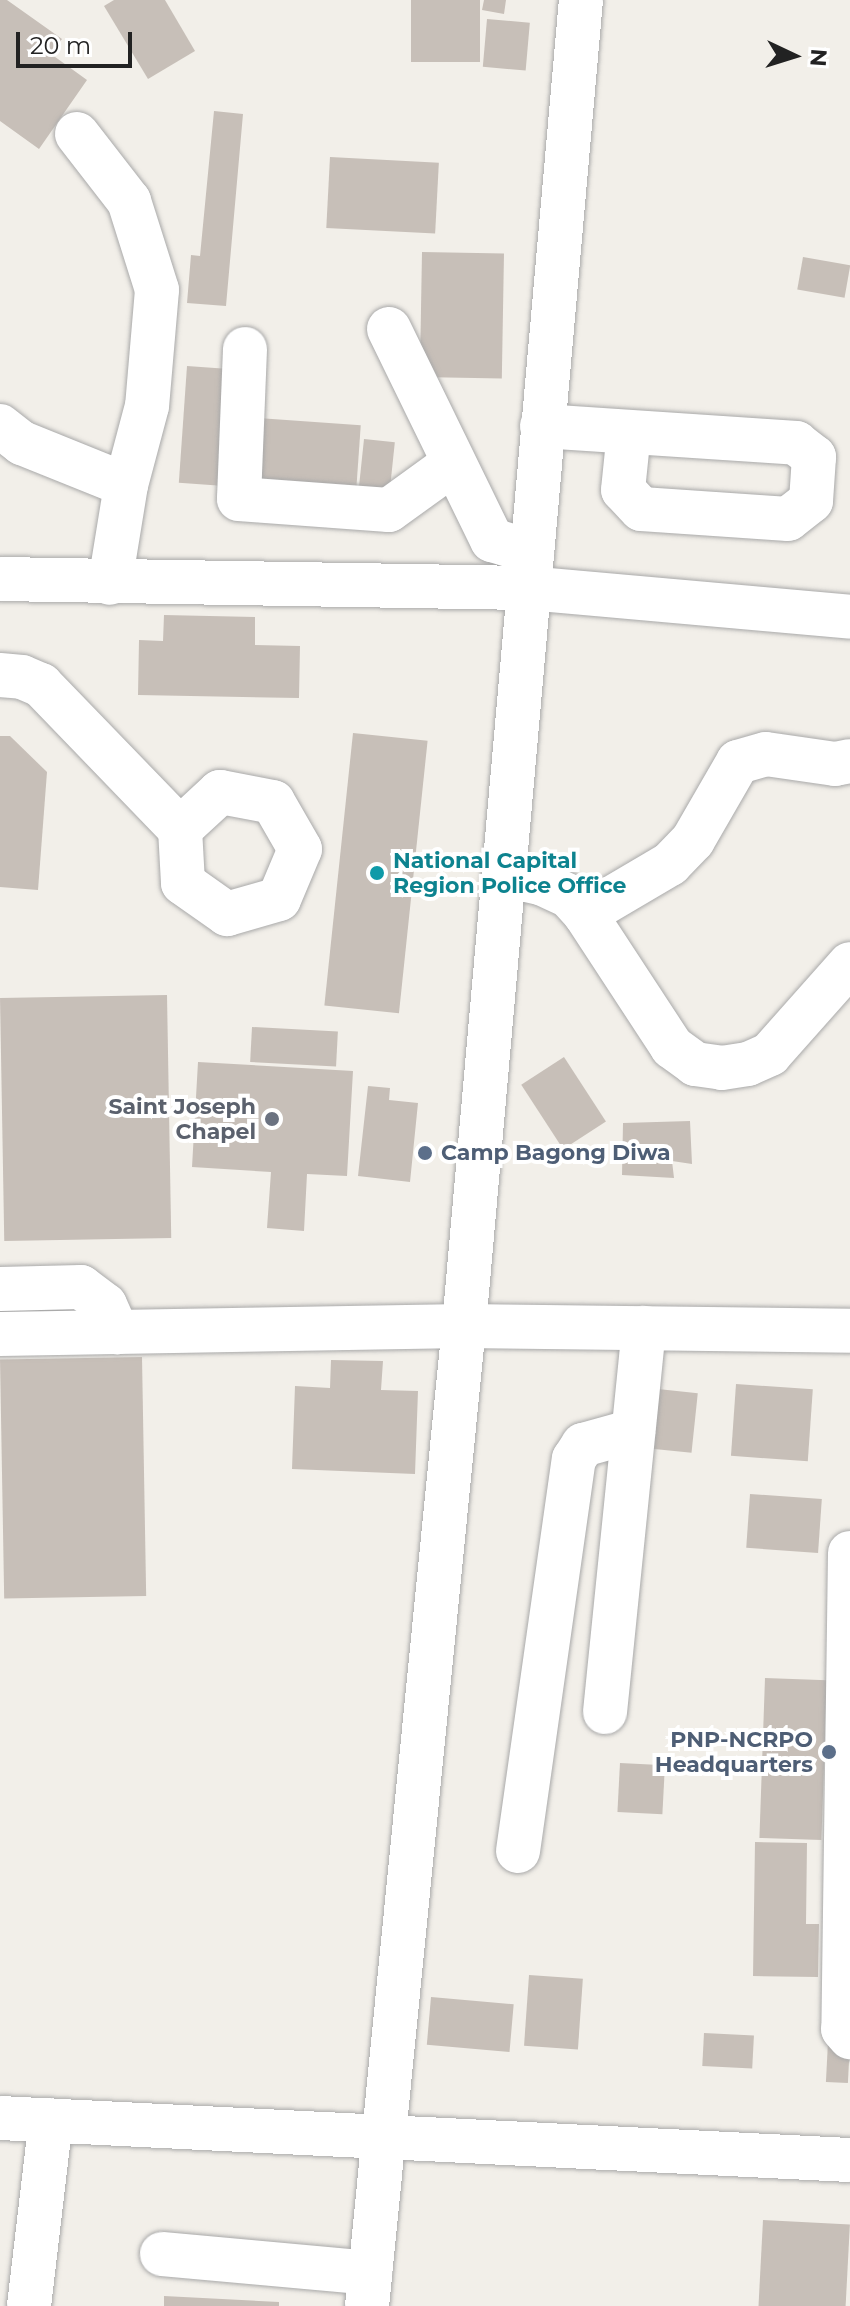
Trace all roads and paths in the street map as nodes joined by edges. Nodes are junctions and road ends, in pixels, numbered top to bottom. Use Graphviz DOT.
graph roads {
  1 [pos="581,0"];
  2 [pos="77,134"];
  3 [pos="389,329"];
  4 [pos="245,349"];
  5 [pos="0,426"];
  6 [pos="542,426"];
  7 [pos="629,432"];
  8 [pos="454,463"];
  9 [pos="126,485"];
  10 [pos="530,570"];
  11 [pos="0,579"];
  12 [pos="110,583"];
  13 [pos="850,617"];
  14 [pos="0,675"];
  15 [pos="850,761"];
  16 [pos="180,829"];
  17 [pos="505,875"];
  18 [pos="585,914"];
  19 [pos="850,964"];
  20 [pos="0,1289"];
  21 [pos="464,1326"];
  22 [pos="644,1328"];
  23 [pos="850,1331"];
  24 [pos="117,1332"];
  25 [pos="0,1334"];
  26 [pos="633,1431"];
  27 [pos="850,1553"];
  28 [pos="605,1712"];
  29 [pos="518,1851"];
  30 [pos="850,2037"];
  31 [pos="0,2118"];
  32 [pos="51,2120"];
  33 [pos="384,2135"];
  34 [pos="850,2160"];
  35 [pos="162,2254"];
  36 [pos="368,2290"];
  37 [pos="29,2306"];
  1 -- 6 [label="lane"];
  2 -- 9 [label="lane"];
  3 -- 8 [label="lane"];
  4 -- 8 [label="lane"];
  5 -- 9 [label="lane"];
  6 -- 7 [label="lane"];
  6 -- 10 [label="lane"];
  8 -- 10 [label="lane"];
  9 -- 12 [label="lane"];
  10 -- 12 [label="lane"];
  10 -- 13 [label="lane"];
  10 -- 17 [label="lane"];
  11 -- 12 [label="lane"];
  14 -- 16 [label="lane"];
  15 -- 18 [label="lane"];
  17 -- 18 [label="lane"];
  17 -- 21 [label="lane"];
  18 -- 19 [label="lane"];
  20 -- 24 [label="lane"];
  21 -- 22 [label="lane"];
  21 -- 24 [label="lane"];
  21 -- 33 [label="lane"];
  22 -- 23 [label="lane"];
  22 -- 26 [label="lane"];
  24 -- 25 [label="lane"];
  26 -- 28 [label="lane"];
  26 -- 29 [label="lane"];
  27 -- 30 [label="lane"];
  31 -- 32 [label="lane"];
  32 -- 33 [label="lane"];
  32 -- 37 [label="lane"];
  33 -- 34 [label="lane"];
  33 -- 36 [label="lane"];
  35 -- 36 [label="lane"];
}
